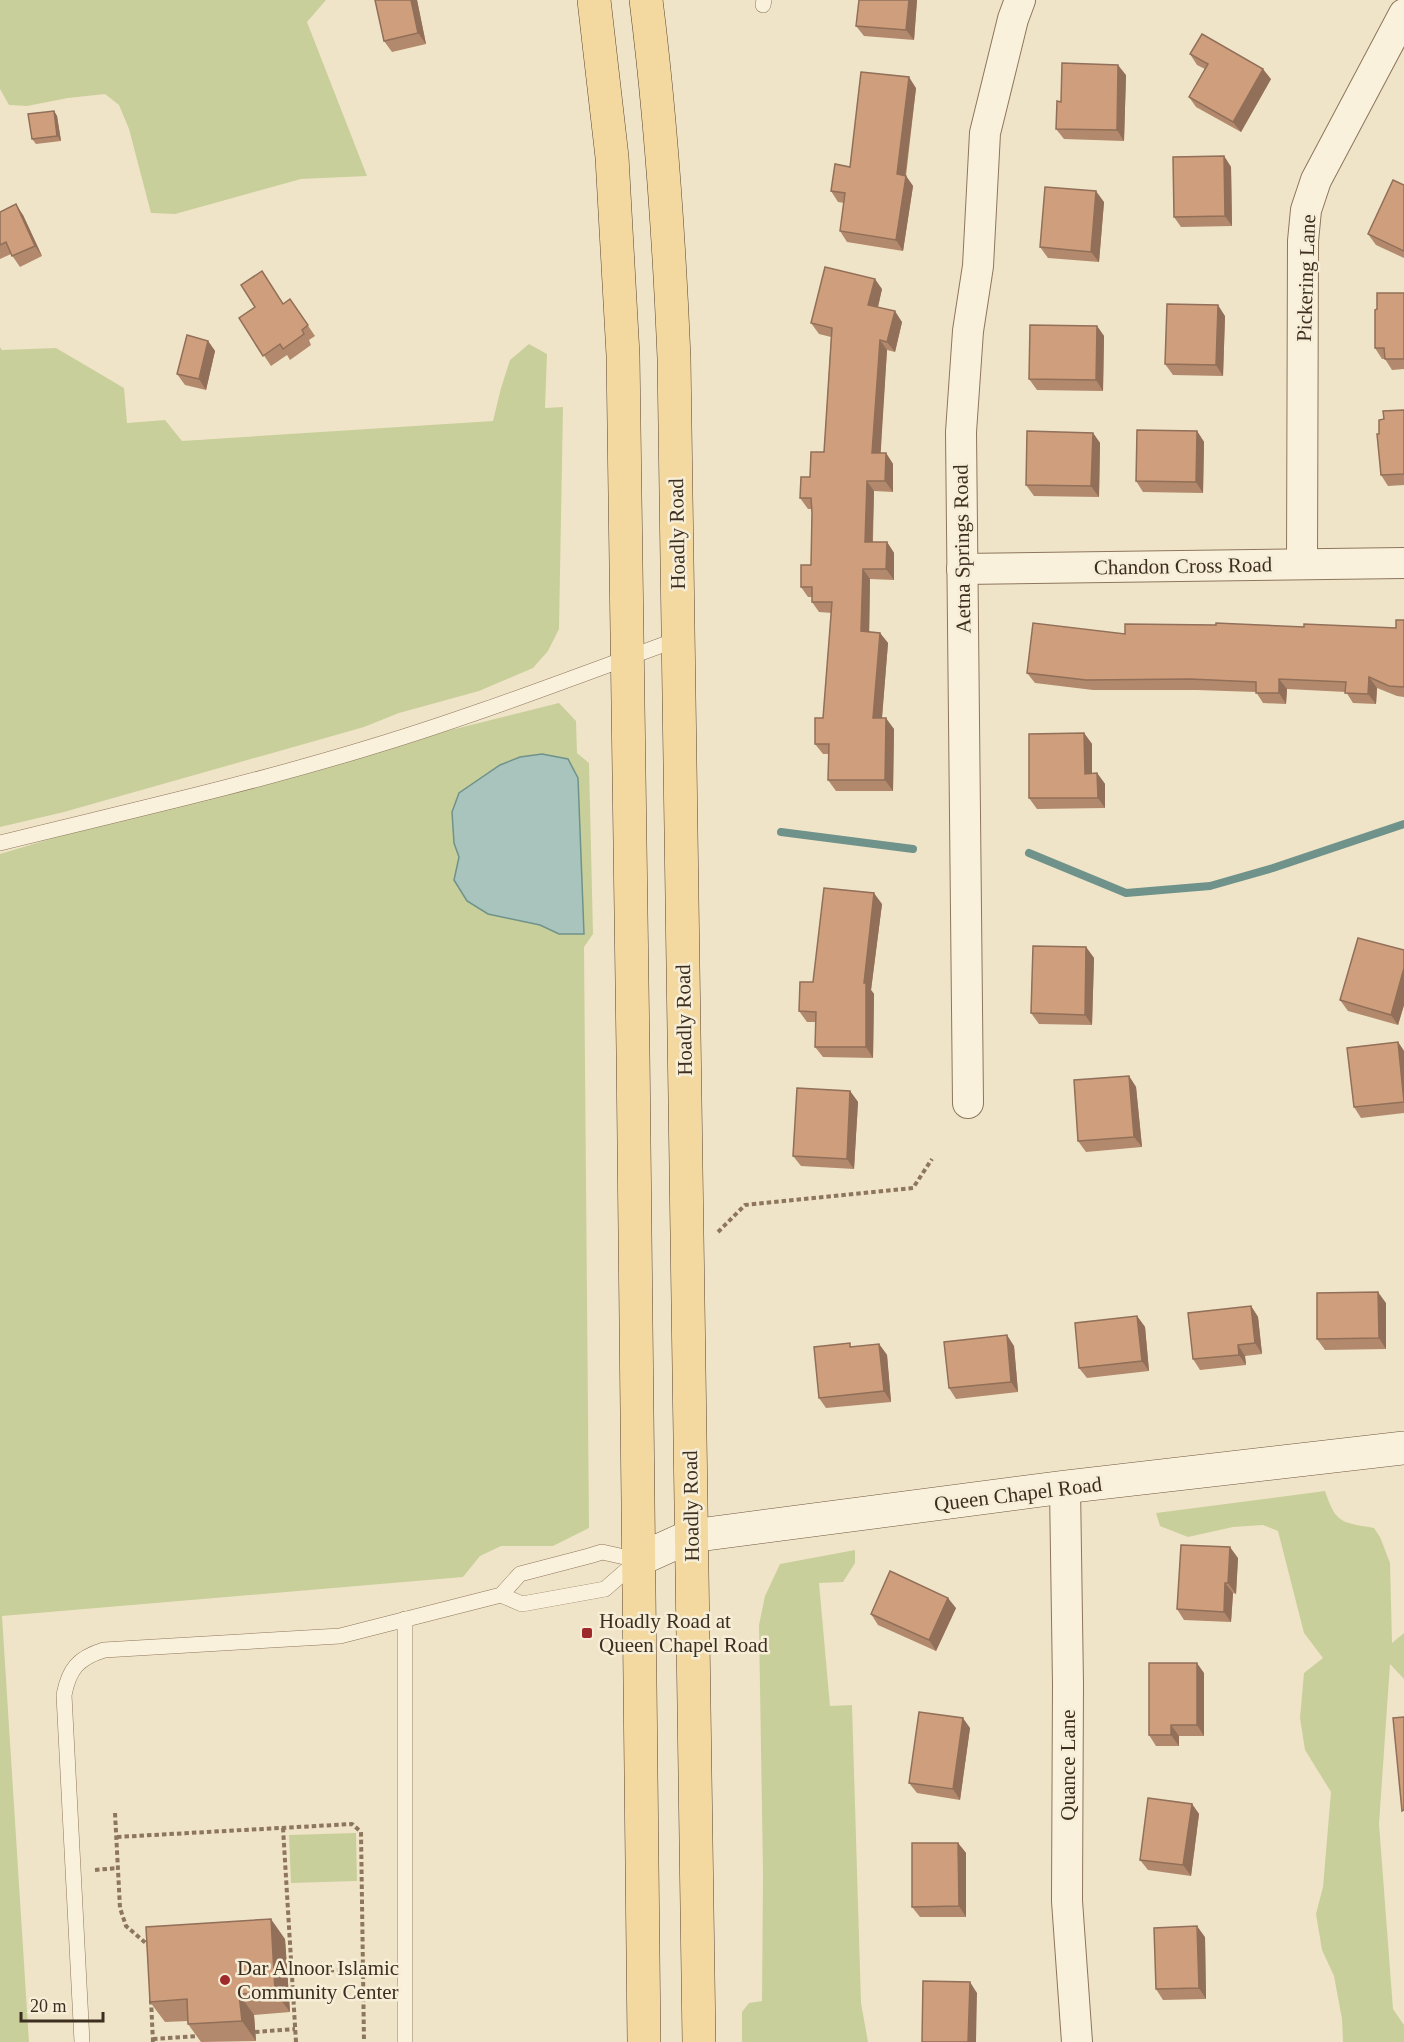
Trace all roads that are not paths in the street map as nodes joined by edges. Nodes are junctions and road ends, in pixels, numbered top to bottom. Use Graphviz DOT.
graph roads {
  1 [pos="594,0"];
  2 [pos="646,0"];
  3 [pos="1020,0"];
  4 [pos="1404,14"];
  5 [pos="1404,563"];
  6 [pos="1302,564"];
  7 [pos="962,569"];
  8 [pos="679,639"];
  9 [pos="628,658"];
  10 [pos="0,843"];
  11 [pos="968,1103"];
  12 [pos="1404,1448"];
  13 [pos="1065,1488"];
  14 [pos="691,1536"];
  15 [pos="638,1560"];
  16 [pos="501,1595"];
  17 [pos="405,1619"];
  18 [pos="82,2042"];
  19 [pos="405,2042"];
  20 [pos="644,2042"];
  21 [pos="699,2042"];
  22 [pos="1077,2042"];
  1 -- 9 [label="main road"];
  2 -- 8 [label="main road, Hoadly Road"];
  3 -- 7 [label="street, Aetna Springs Road"];
  4 -- 6 [label="street, Pickering Lane"];
  5 -- 6 [label="street, Chandon Cross Road"];
  6 -- 7 [label="street, Chandon Cross Road"];
  7 -- 11 [label="street, Aetna Springs Road"];
  8 -- 9 [label="lane"];
  8 -- 14 [label="main road, Hoadly Road"];
  9 -- 10 [label="lane"];
  9 -- 15 [label="main road"];
  12 -- 13 [label="street, Queen Chapel Road"];
  13 -- 14 [label="street, Queen Chapel Road"];
  13 -- 22 [label="street, Quance Lane"];
  14 -- 15 [label="street, Queen Chapel Road"];
  14 -- 21 [label="main road, Hoadly Road"];
  15 -- 16 [label="lane"];
  15 -- 16 [label="lane"];
  15 -- 20 [label="main road"];
  16 -- 17 [label="lane"];
  17 -- 18 [label="lane"];
  17 -- 19 [label="lane"];
}
